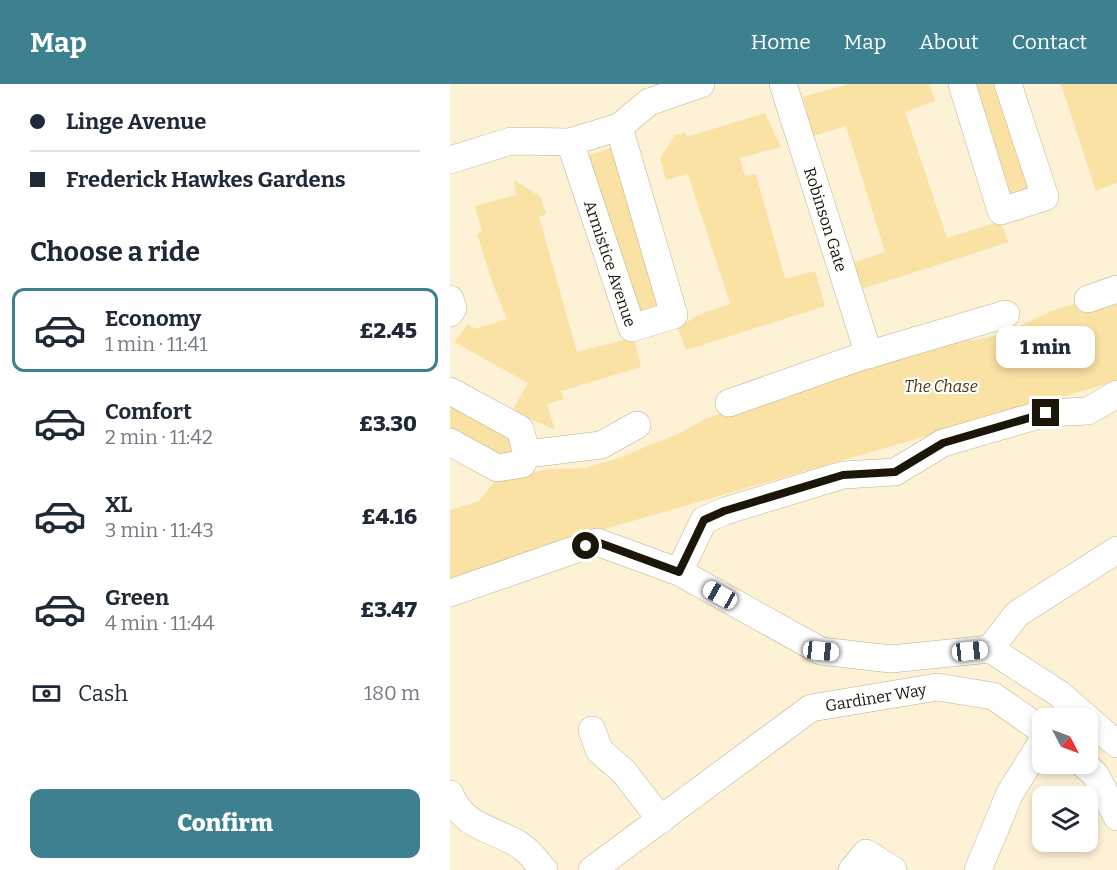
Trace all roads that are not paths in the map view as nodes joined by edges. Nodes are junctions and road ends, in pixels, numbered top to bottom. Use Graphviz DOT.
graph roads {
  1 [pos="701,84"];
  2 [pos="783,84"];
  3 [pos="962,84"];
  4 [pos="1008,84"];
  5 [pos="619,127"];
  6 [pos="570,142"];
  7 [pos="450,160"];
  8 [pos="1117,289"];
  9 [pos="450,299"];
  10 [pos="1088,299"];
  11 [pos="450,313"];
  12 [pos="1006,314"];
  13 [pos="869,355"];
  14 [pos="450,391"];
  15 [pos="1117,394"];
  16 [pos="729,403"];
  17 [pos="637,425"];
  18 [pos="450,442"];
  19 [pos="527,454"];
  20 [pos="1117,550"];
  21 [pos="679,572"];
  22 [pos="450,593"];
  23 [pos="990,649"];
  24 [pos="1075,708"];
  25 [pos="1032,723"];
  26 [pos="1098,728"];
  27 [pos="592,730"];
  28 [pos="1117,744"];
  29 [pos="1032,758"];
  30 [pos="1095,774"];
  31 [pos="450,794"];
  32 [pos="1117,817"];
  33 [pos="661,820"];
  34 [pos="544,870"];
  35 [pos="592,870"];
  36 [pos="852,870"];
  37 [pos="893,870"];
  38 [pos="978,870"];
  1 -- 5 [label="street"];
  2 -- 13 [label="street, Robinson Gate"];
  3 -- 4 [label="street"];
  5 -- 6 [label="street"];
  5 -- 6 [label="street, Armistice Avenue"];
  6 -- 7 [label="street"];
  8 -- 10 [label="street"];
  9 -- 11 [label="street"];
  12 -- 13 [label="street"];
  13 -- 16 [label="street"];
  14 -- 19 [label="street"];
  15 -- 21 [label="street"];
  17 -- 19 [label="street"];
  18 -- 19 [label="street"];
  20 -- 23 [label="street"];
  21 -- 22 [label="street"];
  21 -- 23 [label="street"];
  23 -- 24 [label="street"];
  25 -- 33 [label="street, Gardiner Way"];
  26 -- 28 [label="street"];
  27 -- 33 [label="street"];
  29 -- 38 [label="street"];
  30 -- 32 [label="street"];
  31 -- 34 [label="street"];
  33 -- 35 [label="street, Gardiner Way"];
  36 -- 37 [label="street"];
}
